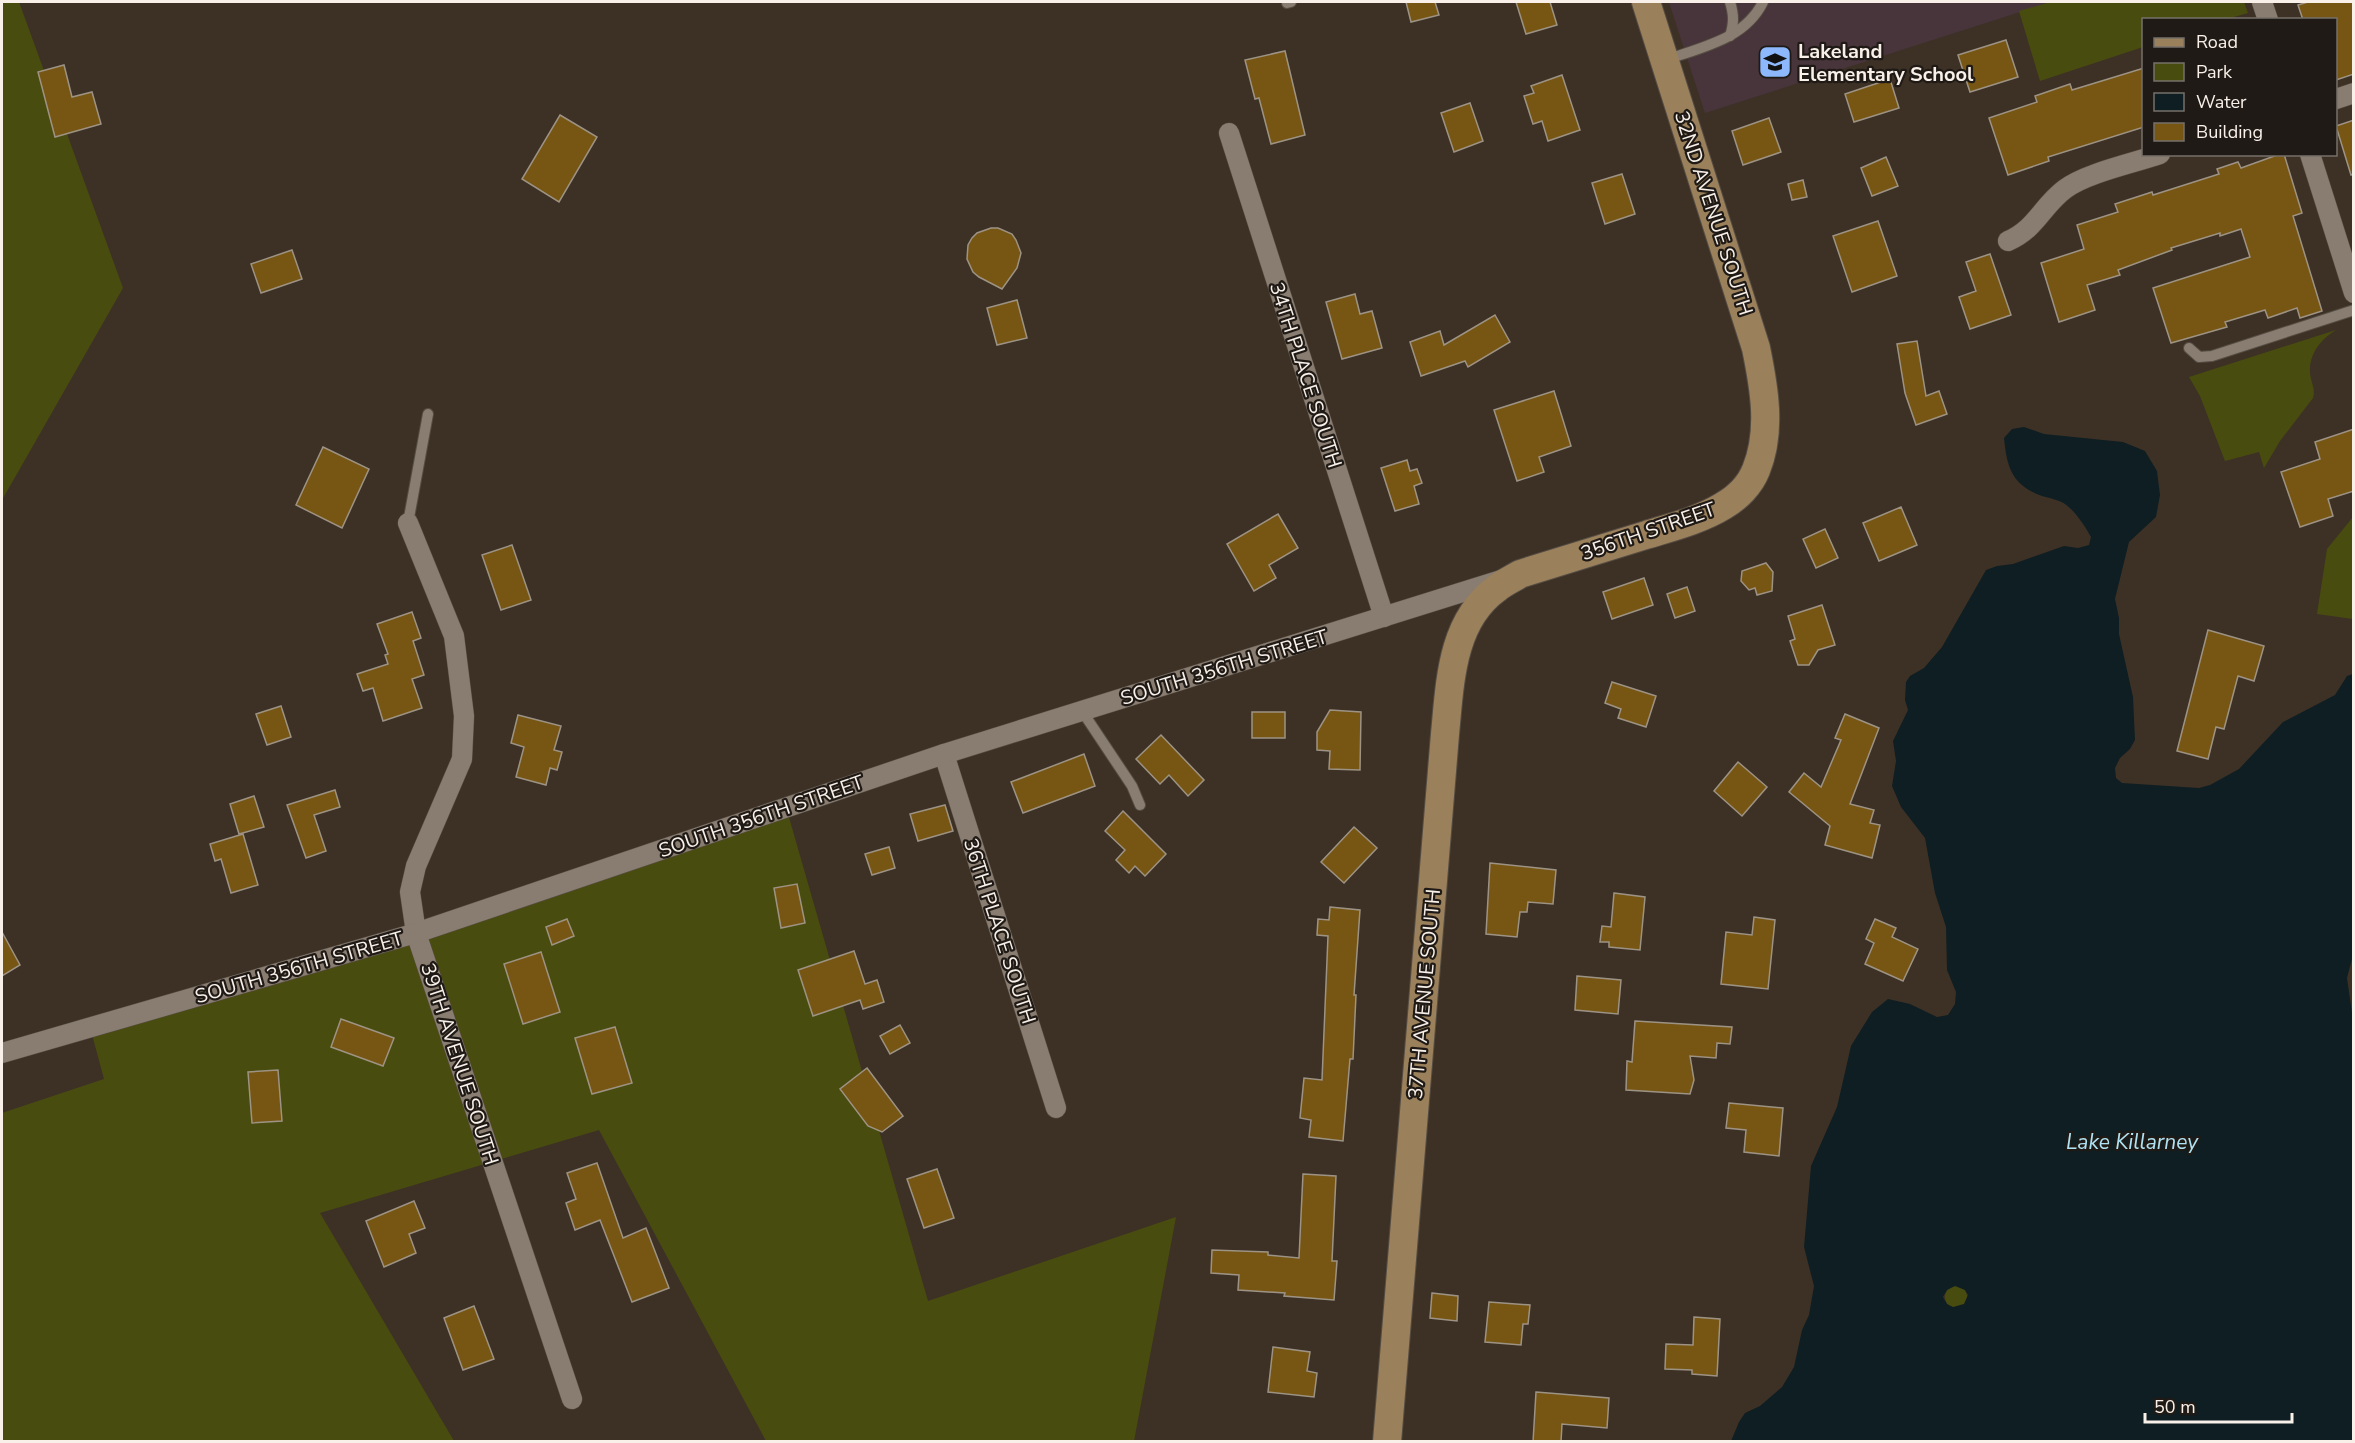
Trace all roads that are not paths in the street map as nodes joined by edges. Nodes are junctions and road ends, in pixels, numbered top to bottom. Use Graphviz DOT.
graph roads {
  1 [pos="1646,2"];
  2 [pos="1730,2"];
  3 [pos="1763,2"];
  4 [pos="2262,2"];
  5 [pos="2267,18"];
  6 [pos="1730,36"];
  7 [pos="1665,60"];
  8 [pos="2354,93"];
  9 [pos="2337,99"];
  10 [pos="1229,133"];
  11 [pos="2154,156"];
  12 [pos="2311,156"];
  13 [pos="2008,242"];
  14 [pos="2354,292"];
  15 [pos="2354,310"];
  16 [pos="2189,348"];
  17 [pos="428,414"];
  18 [pos="1764,428"];
  19 [pos="408,523"];
  20 [pos="1520,574"];
  21 [pos="1384,616"];
  22 [pos="1082,711"];
  23 [pos="944,754"];
  24 [pos="1140,805"];
  25 [pos="416,933"];
  26 [pos="2,1053"];
  27 [pos="1056,1108"];
  28 [pos="572,1399"];
  29 [pos="1387,1442"];
  1 -- 7 [label="street, 32ND AVENUE SOUTH"];
  2 -- 6 [label="lane"];
  3 -- 6 [label="lane"];
  4 -- 5 [label="street"];
  6 -- 7 [label="lane"];
  7 -- 18 [label="street, 32ND AVENUE SOUTH"];
  8 -- 9 [label="street"];
  10 -- 21 [label="street, 34TH PLACE SOUTH"];
  11 -- 13 [label="street"];
  12 -- 14 [label="street"];
  15 -- 16 [label="lane"];
  17 -- 19 [label="lane"];
  18 -- 20 [label="street, 356TH STREET"];
  19 -- 25 [label="street, 39TH AVENUE SOUTH"];
  20 -- 21 [label="street, SOUTH 356TH STREET"];
  20 -- 29 [label="street, 37TH AVENUE SOUTH"];
  21 -- 22 [label="street, SOUTH 356TH STREET"];
  22 -- 23 [label="street, SOUTH 356TH STREET"];
  22 -- 24 [label="lane"];
  23 -- 25 [label="street, SOUTH 356TH STREET"];
  23 -- 27 [label="street, 36TH PLACE SOUTH"];
  25 -- 26 [label="street, SOUTH 356TH STREET"];
  25 -- 28 [label="street, 39TH AVENUE SOUTH"];
}
